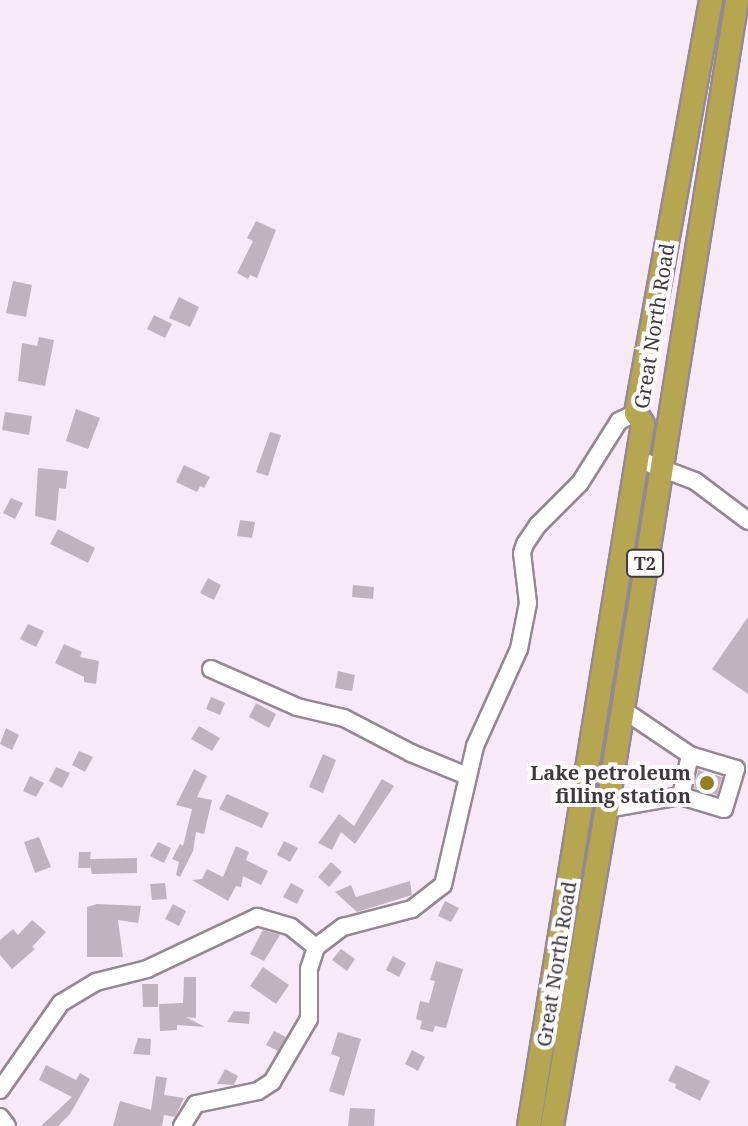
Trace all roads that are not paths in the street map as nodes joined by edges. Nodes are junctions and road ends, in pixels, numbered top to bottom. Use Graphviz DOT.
graph roads {
  1 [pos="711,0"];
  2 [pos="737,0"];
  3 [pos="636,413"];
  4 [pos="637,459"];
  5 [pos="660,466"];
  6 [pos="748,521"];
  7 [pos="211,669"];
  8 [pos="622,709"];
  9 [pos="690,755"];
  10 [pos="467,776"];
  11 [pos="681,796"];
  12 [pos="607,809"];
  13 [pos="316,947"];
  14 [pos="0,1090"];
  15 [pos="0,1117"];
  16 [pos="7,1126"];
  17 [pos="182,1126"];
  18 [pos="529,1126"];
  19 [pos="552,1126"];
  1 -- 3 [label="highway, Great North Road / T2"];
  2 -- 5 [label="highway, Great North Road / T2"];
  3 -- 4 [label="highway, Great North Road / T2"];
  3 -- 10 [label="street"];
  4 -- 5 [label="street"];
  4 -- 18 [label="highway, Great North Road / T2"];
  5 -- 6 [label="street"];
  5 -- 8 [label="highway, Great North Road / T2"];
  7 -- 10 [label="street"];
  8 -- 9 [label="street"];
  8 -- 12 [label="highway, Great North Road / T2"];
  9 -- 11 [label="street"];
  9 -- 11 [label="street"];
  10 -- 13 [label="street"];
  11 -- 12 [label="street"];
  12 -- 19 [label="highway, Great North Road / T2"];
  13 -- 14 [label="street"];
  13 -- 17 [label="street"];
  15 -- 16 [label="street"];
}
